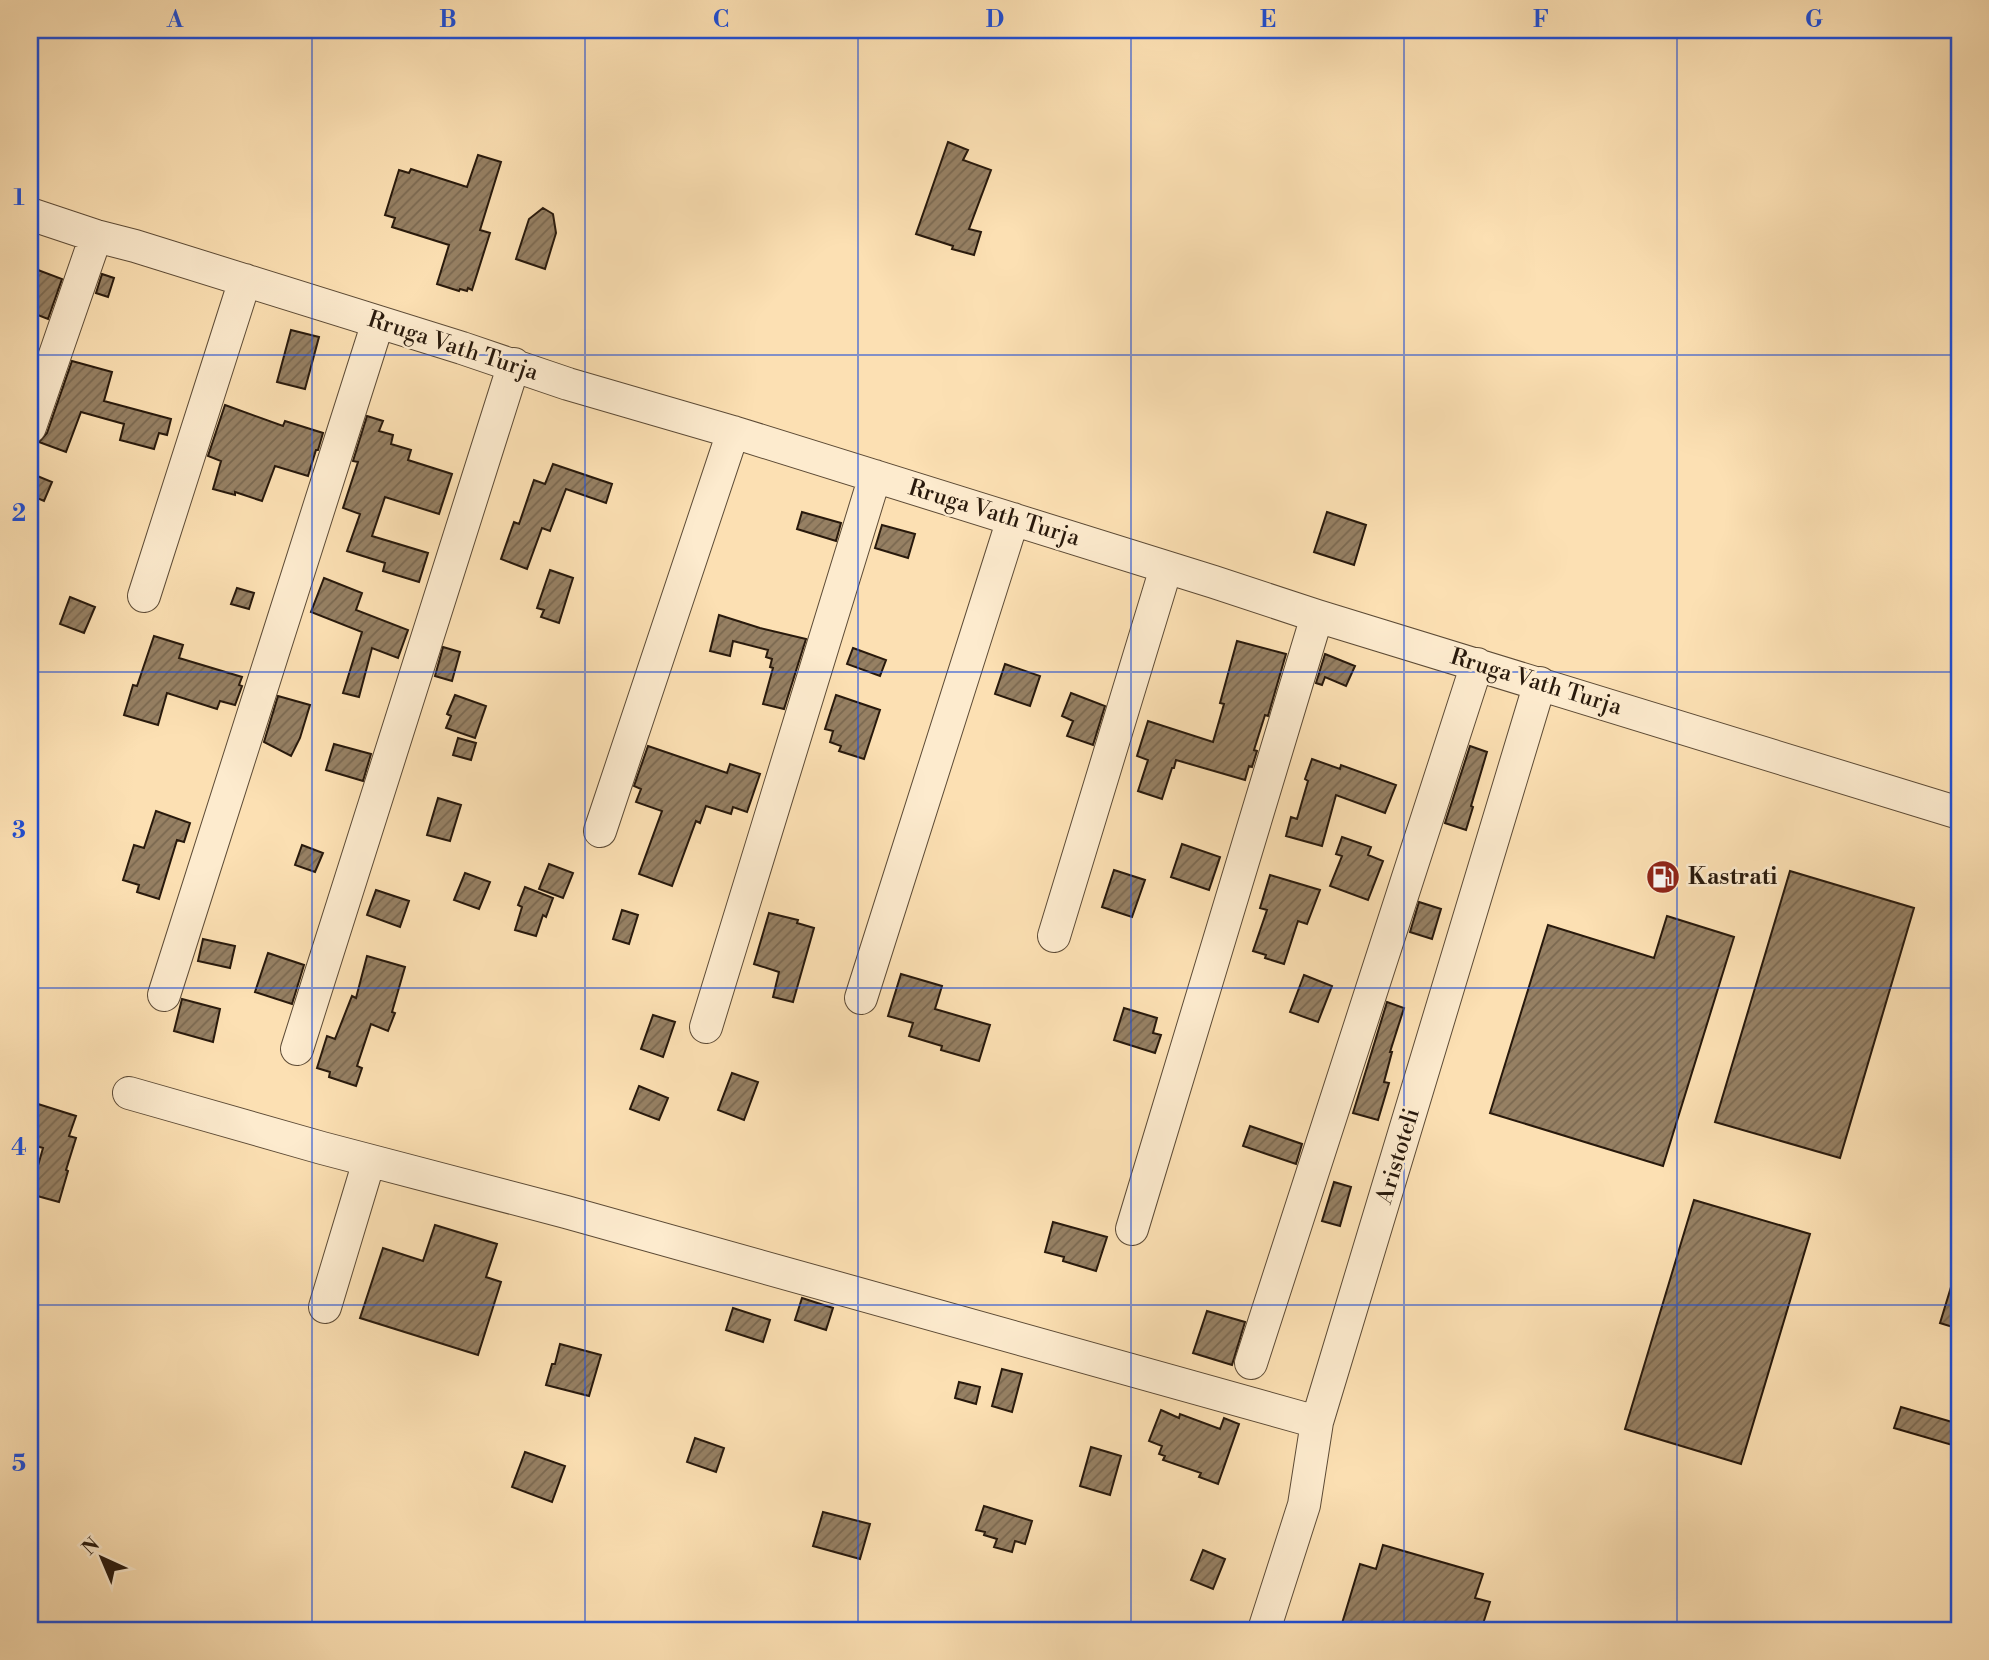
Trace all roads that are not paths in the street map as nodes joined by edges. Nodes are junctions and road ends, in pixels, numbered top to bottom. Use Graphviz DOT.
graph roads {
  1 [pos="30,214"];
  2 [pos="96,236"];
  3 [pos="245,280"];
  4 [pos="378,322"];
  5 [pos="513,365"];
  6 [pos="30,427"];
  7 [pos="733,432"];
  8 [pos="875,476"];
  9 [pos="1013,519"];
  10 [pos="1166,568"];
  11 [pos="144,596"];
  12 [pos="1317,616"];
  13 [pos="1477,663"];
  14 [pos="1541,683"];
  15 [pos="1959,813"];
  16 [pos="600,831"];
  17 [pos="1054,936"];
  18 [pos="164,995"];
  19 [pos="862,998"];
  20 [pos="706,1027"];
  21 [pos="297,1049"];
  22 [pos="130,1093"];
  23 [pos="369,1161"];
  24 [pos="1132,1229"];
  25 [pos="325,1307"];
  26 [pos="1251,1363"];
  27 [pos="1317,1422"];
  28 [pos="1264,1630"];
  1 -- 2 [label="street, Rruga Vath Turja"];
  2 -- 3 [label="street, Rruga Vath Turja"];
  2 -- 6 [label="street"];
  3 -- 4 [label="street, Rruga Vath Turja"];
  3 -- 11 [label="street"];
  4 -- 5 [label="street, Rruga Vath Turja"];
  4 -- 18 [label="street"];
  5 -- 7 [label="street, Rruga Vath Turja"];
  5 -- 21 [label="street"];
  7 -- 8 [label="street, Rruga Vath Turja"];
  7 -- 16 [label="street"];
  8 -- 9 [label="street, Rruga Vath Turja"];
  8 -- 20 [label="street"];
  9 -- 10 [label="street, Rruga Vath Turja"];
  9 -- 19 [label="street"];
  10 -- 12 [label="street, Rruga Vath Turja"];
  10 -- 17 [label="street"];
  12 -- 13 [label="street, Rruga Vath Turja"];
  12 -- 24 [label="street"];
  13 -- 14 [label="street, Rruga Vath Turja"];
  13 -- 26 [label="street"];
  14 -- 15 [label="street, Rruga Vath Turja"];
  14 -- 27 [label="street, Aristoteli"];
  22 -- 23 [label="street"];
  23 -- 25 [label="street"];
  23 -- 27 [label="street"];
  27 -- 28 [label="street, Aristoteli"];
}
